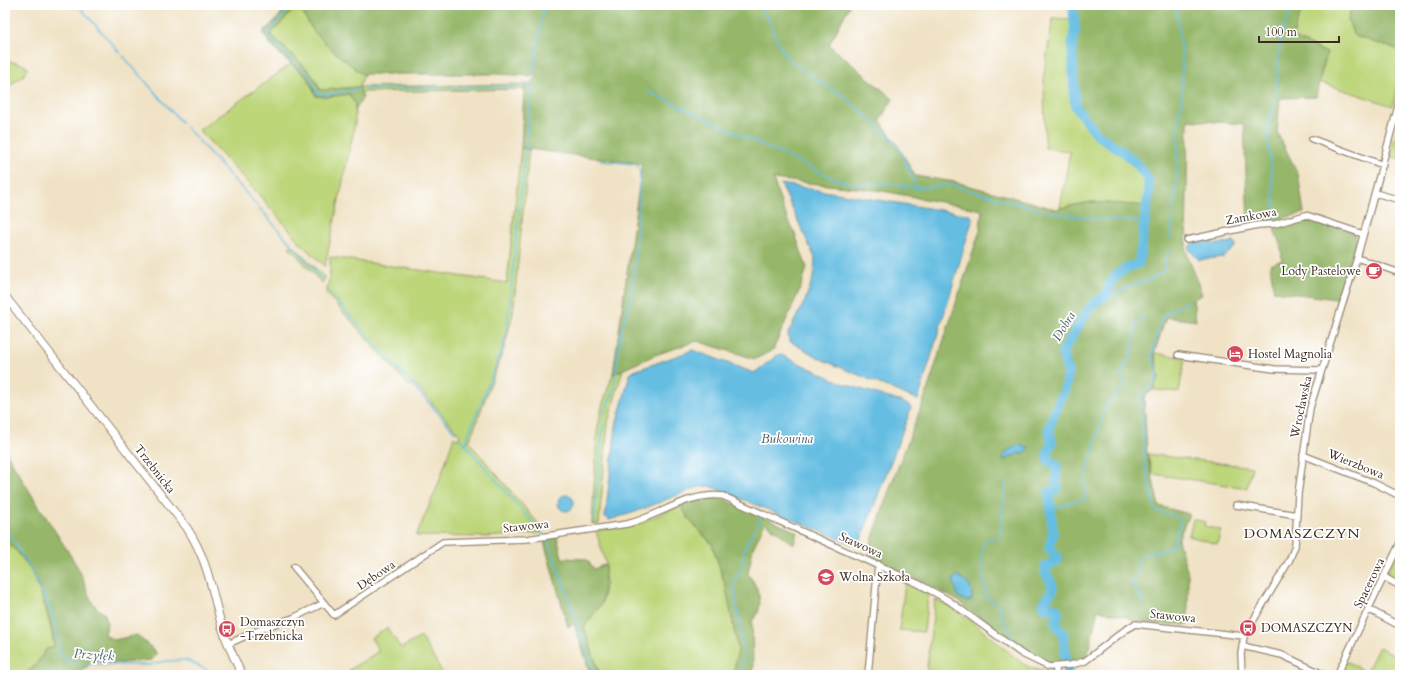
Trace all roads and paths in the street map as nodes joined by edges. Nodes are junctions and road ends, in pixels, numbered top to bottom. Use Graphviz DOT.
graph roads {
  1 [pos="1400,99"];
  2 [pos="1312,139"];
  3 [pos="1383,165"];
  4 [pos="1375,193"];
  5 [pos="1400,200"];
  6 [pos="1363,234"];
  7 [pos="1187,240"];
  8 [pos="1357,258"];
  9 [pos="1400,273"];
  10 [pos="6,298"];
  11 [pos="1178,355"];
  12 [pos="1321,370"];
  13 [pos="1303,455"];
  14 [pos="1400,496"];
  15 [pos="1236,505"];
  16 [pos="1297,515"];
  17 [pos="443,542"];
  18 [pos="1400,543"];
  19 [pos="878,564"];
  20 [pos="294,567"];
  21 [pos="1384,577"];
  22 [pos="1400,586"];
  23 [pos="324,603"];
  24 [pos="1368,609"];
  25 [pos="1400,626"];
  26 [pos="1244,636"];
  27 [pos="228,644"];
  28 [pos="1242,646"];
  29 [pos="1056,668"];
  30 [pos="242,675"];
  31 [pos="868,675"];
  32 [pos="1056,675"];
  33 [pos="1242,675"];
  34 [pos="1325,675"];
  35 [pos="1336,675"];
  1 -- 3 [label="street, Wrocławska"];
  2 -- 3 [label="street"];
  3 -- 4 [label="street, Wrocławska"];
  4 -- 5 [label="street"];
  4 -- 6 [label="street, Wrocławska"];
  6 -- 7 [label="street, Zamkowa"];
  6 -- 8 [label="street, Wrocławska"];
  8 -- 9 [label="street"];
  8 -- 12 [label="street, Wrocławska"];
  10 -- 27 [label="street, Trzebnicka"];
  11 -- 12 [label="street"];
  12 -- 13 [label="street, Wrocławska"];
  13 -- 14 [label="street, Wierzbowa"];
  13 -- 16 [label="street, Wrocławska"];
  15 -- 16 [label="street"];
  16 -- 26 [label="street, Wrocławska"];
  17 -- 19 [label="street, Stawowa"];
  17 -- 23 [label="street, Dębowa"];
  18 -- 21 [label="street, Spacerowa"];
  19 -- 29 [label="street, Stawowa"];
  19 -- 31 [label="street"];
  20 -- 23 [label="street, Dębowa"];
  21 -- 22 [label="street"];
  21 -- 24 [label="street, Spacerowa"];
  23 -- 27 [label="street"];
  24 -- 25 [label="street"];
  24 -- 35 [label="street, Spacerowa"];
  26 -- 28 [label="street, Wrocławska"];
  26 -- 29 [label="street, Stawowa"];
  27 -- 30 [label="street, Trzebnicka"];
  28 -- 33 [label="street, Wrocławska"];
  28 -- 34 [label="street"];
  29 -- 32 [label="street"];
}
